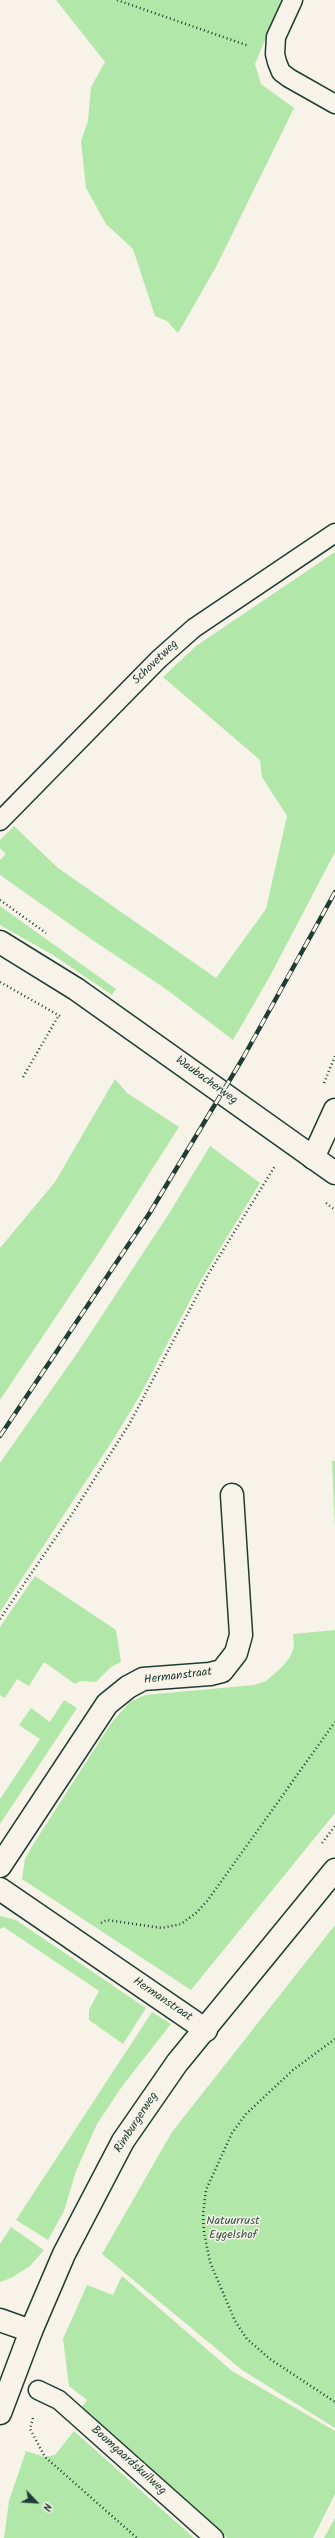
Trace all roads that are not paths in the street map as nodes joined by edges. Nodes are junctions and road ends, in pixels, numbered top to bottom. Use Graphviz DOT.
graph roads {
  1 [pos="294,0"];
  2 [pos="335,104"];
  3 [pos="335,532"];
  4 [pos="0,821"];
  5 [pos="0,942"];
  6 [pos="335,1110"];
  7 [pos="313,1158"];
  8 [pos="335,1173"];
  9 [pos="232,1496"];
  10 [pos="0,1866"];
  11 [pos="335,1870"];
  12 [pos="0,1889"];
  13 [pos="206,2030"];
  14 [pos="0,2320"];
  15 [pos="31,2331"];
  16 [pos="38,2390"];
  17 [pos="0,2412"];
  18 [pos="214,2538"];
  1 -- 2 [label="lane"];
  3 -- 4 [label="lane, Schovetweg"];
  5 -- 7 [label="street, Waubacherweg"];
  6 -- 7 [label="street"];
  7 -- 8 [label="street, Waubacherweg"];
  9 -- 10 [label="street, Hermanstraat"];
  11 -- 13 [label="street, Rimburgerweg"];
  12 -- 13 [label="street, Hermanstraat"];
  13 -- 15 [label="street, Rimburgerweg"];
  14 -- 15 [label="street"];
  15 -- 17 [label="street, Rimburgerweg"];
  16 -- 18 [label="lane, Boomgaardskuilweg"];
}
